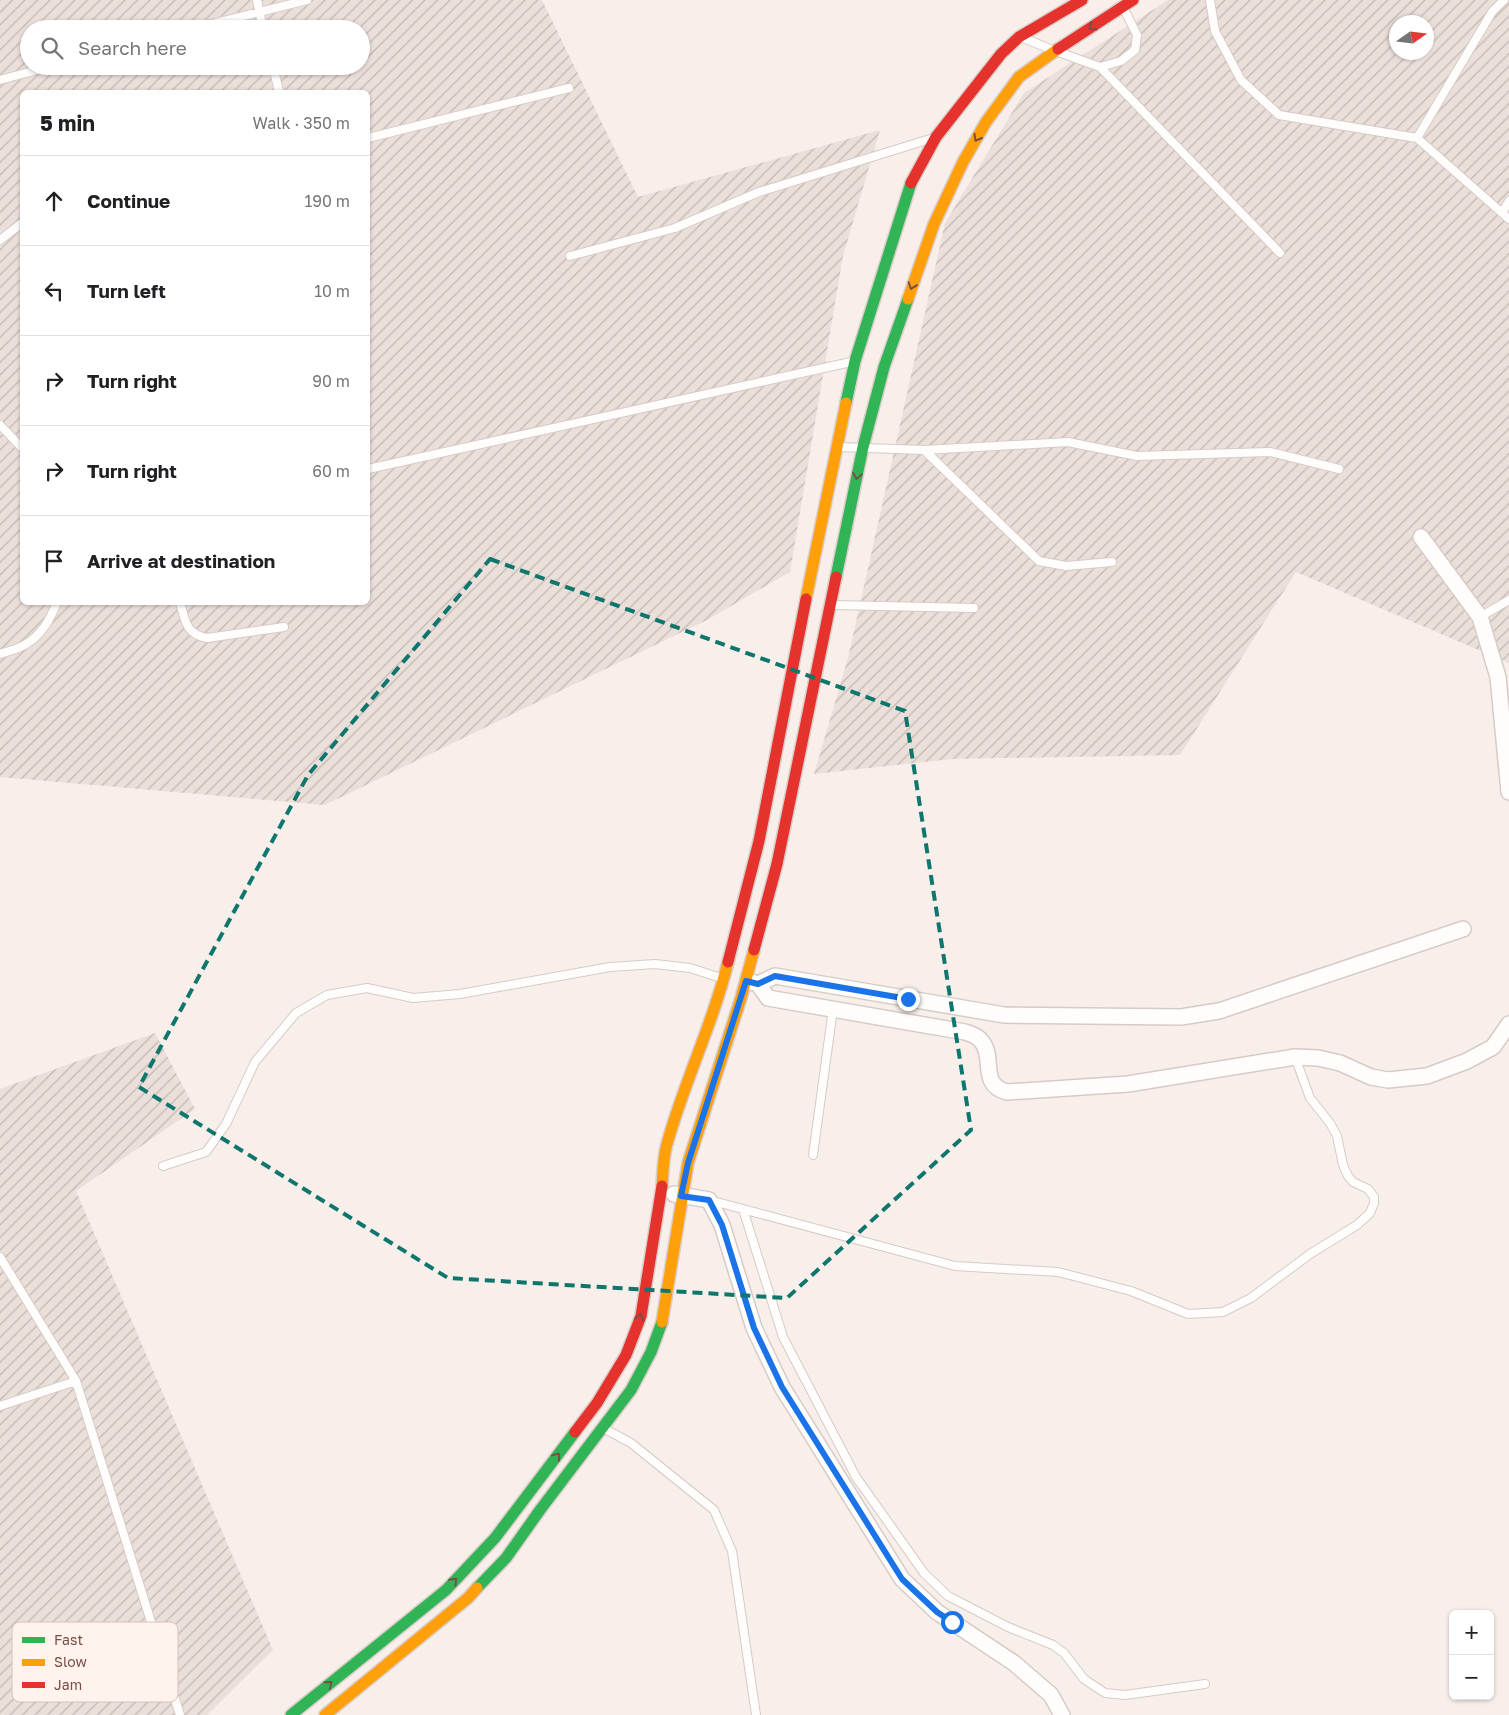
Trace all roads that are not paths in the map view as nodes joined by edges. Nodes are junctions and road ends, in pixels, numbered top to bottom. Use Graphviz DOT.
graph roads {
  1 [pos="257,0"];
  2 [pos="307,0"];
  3 [pos="1082,0"];
  4 [pos="1210,0"];
  5 [pos="1504,0"];
  6 [pos="1125,2"];
  7 [pos="259,11"];
  8 [pos="226,20"];
  9 [pos="262,20"];
  10 [pos="1019,37"];
  11 [pos="1055,51"];
  12 [pos="1100,67"];
  13 [pos="20,75"];
  14 [pos="274,75"];
  15 [pos="0,80"];
  16 [pos="569,88"];
  17 [pos="278,90"];
  18 [pos="936,137"];
  19 [pos="370,138"];
  20 [pos="1417,138"];
  21 [pos="1509,201"];
  22 [pos="1502,213"];
  23 [pos="1509,219"];
  24 [pos="20,225"];
  25 [pos="0,240"];
  26 [pos="1280,253"];
  27 [pos="570,256"];
  28 [pos="855,361"];
  29 [pos="0,425"];
  30 [pos="20,446"];
  31 [pos="836,447"];
  32 [pos="863,447"];
  33 [pos="924,450"];
  34 [pos="370,467"];
  35 [pos="1339,469"];
  36 [pos="1421,537"];
  37 [pos="1112,562"];
  38 [pos="1509,600"];
  39 [pos="56,605"];
  40 [pos="181,605"];
  41 [pos="826,605"];
  42 [pos="974,608"];
  43 [pos="1480,617"];
  44 [pos="284,627"];
  45 [pos="0,654"];
  46 [pos="1509,792"];
  47 [pos="1463,929"];
  48 [pos="724,980"];
  49 [pos="752,982"];
  50 [pos="833,1009"];
  51 [pos="1509,1024"];
  52 [pos="1295,1057"];
  53 [pos="813,1155"];
  54 [pos="162,1166"];
  55 [pos="661,1191"];
  56 [pos="681,1196"];
  57 [pos="709,1200"];
  58 [pos="743,1209"];
  59 [pos="0,1257"];
  60 [pos="76,1381"];
  61 [pos="0,1406"];
  62 [pos="595,1423"];
  63 [pos="151,1622"];
  64 [pos="1205,1684"];
  65 [pos="176,1702"];
  66 [pos="180,1715"];
  67 [pos="291,1715"];
  68 [pos="325,1715"];
  69 [pos="756,1715"];
  70 [pos="1062,1715"];
  1 -- 7 [label="lane"];
  2 -- 7 [label="lane"];
  3 -- 10 [label="main road"];
  4 -- 20 [label="lane"];
  5 -- 20 [label="lane"];
  6 -- 11 [label="main road, one-way"];
  6 -- 12 [label="lane"];
  7 -- 8 [label="lane"];
  7 -- 9 [label="lane"];
  10 -- 11 [label="lane"];
  10 -- 18 [label="main road"];
  11 -- 12 [label="lane"];
  11 -- 32 [label="main road, one-way"];
  12 -- 26 [label="lane"];
  13 -- 15 [label="lane"];
  14 -- 17 [label="lane"];
  16 -- 19 [label="lane"];
  18 -- 27 [label="lane"];
  18 -- 28 [label="main road"];
  20 -- 22 [label="lane"];
  21 -- 22 [label="lane"];
  22 -- 23 [label="lane"];
  24 -- 25 [label="lane"];
  28 -- 31 [label="main road"];
  28 -- 34 [label="lane"];
  29 -- 30 [label="lane"];
  31 -- 32 [label="lane"];
  31 -- 48 [label="main road"];
  32 -- 33 [label="lane"];
  32 -- 41 [label="main road, one-way"];
  33 -- 35 [label="lane"];
  33 -- 37 [label="lane"];
  36 -- 43 [label="street"];
  38 -- 43 [label="lane"];
  39 -- 45 [label="lane"];
  40 -- 44 [label="lane"];
  41 -- 42 [label="lane"];
  41 -- 49 [label="main road"];
  43 -- 46 [label="street"];
  47 -- 49 [label="street"];
  48 -- 49 [label="street"];
  48 -- 54 [label="lane"];
  48 -- 55 [label="main road"];
  49 -- 50 [label="street"];
  49 -- 56 [label="main road"];
  50 -- 52 [label="street"];
  50 -- 53 [label="lane"];
  51 -- 52 [label="street"];
  52 -- 58 [label="lane"];
  55 -- 56 [label="street"];
  62 -- 55 [label="main road, one-way"];
  56 -- 57 [label="street"];
  56 -- 62 [label="main road"];
  57 -- 58 [label="lane"];
  57 -- 70 [label="street"];
  58 -- 64 [label="lane"];
  59 -- 60 [label="lane"];
  60 -- 61 [label="lane"];
  60 -- 63 [label="lane"];
  67 -- 62 [label="main road, one-way"];
  62 -- 68 [label="main road"];
  62 -- 69 [label="lane"];
  65 -- 66 [label="lane"];
}
